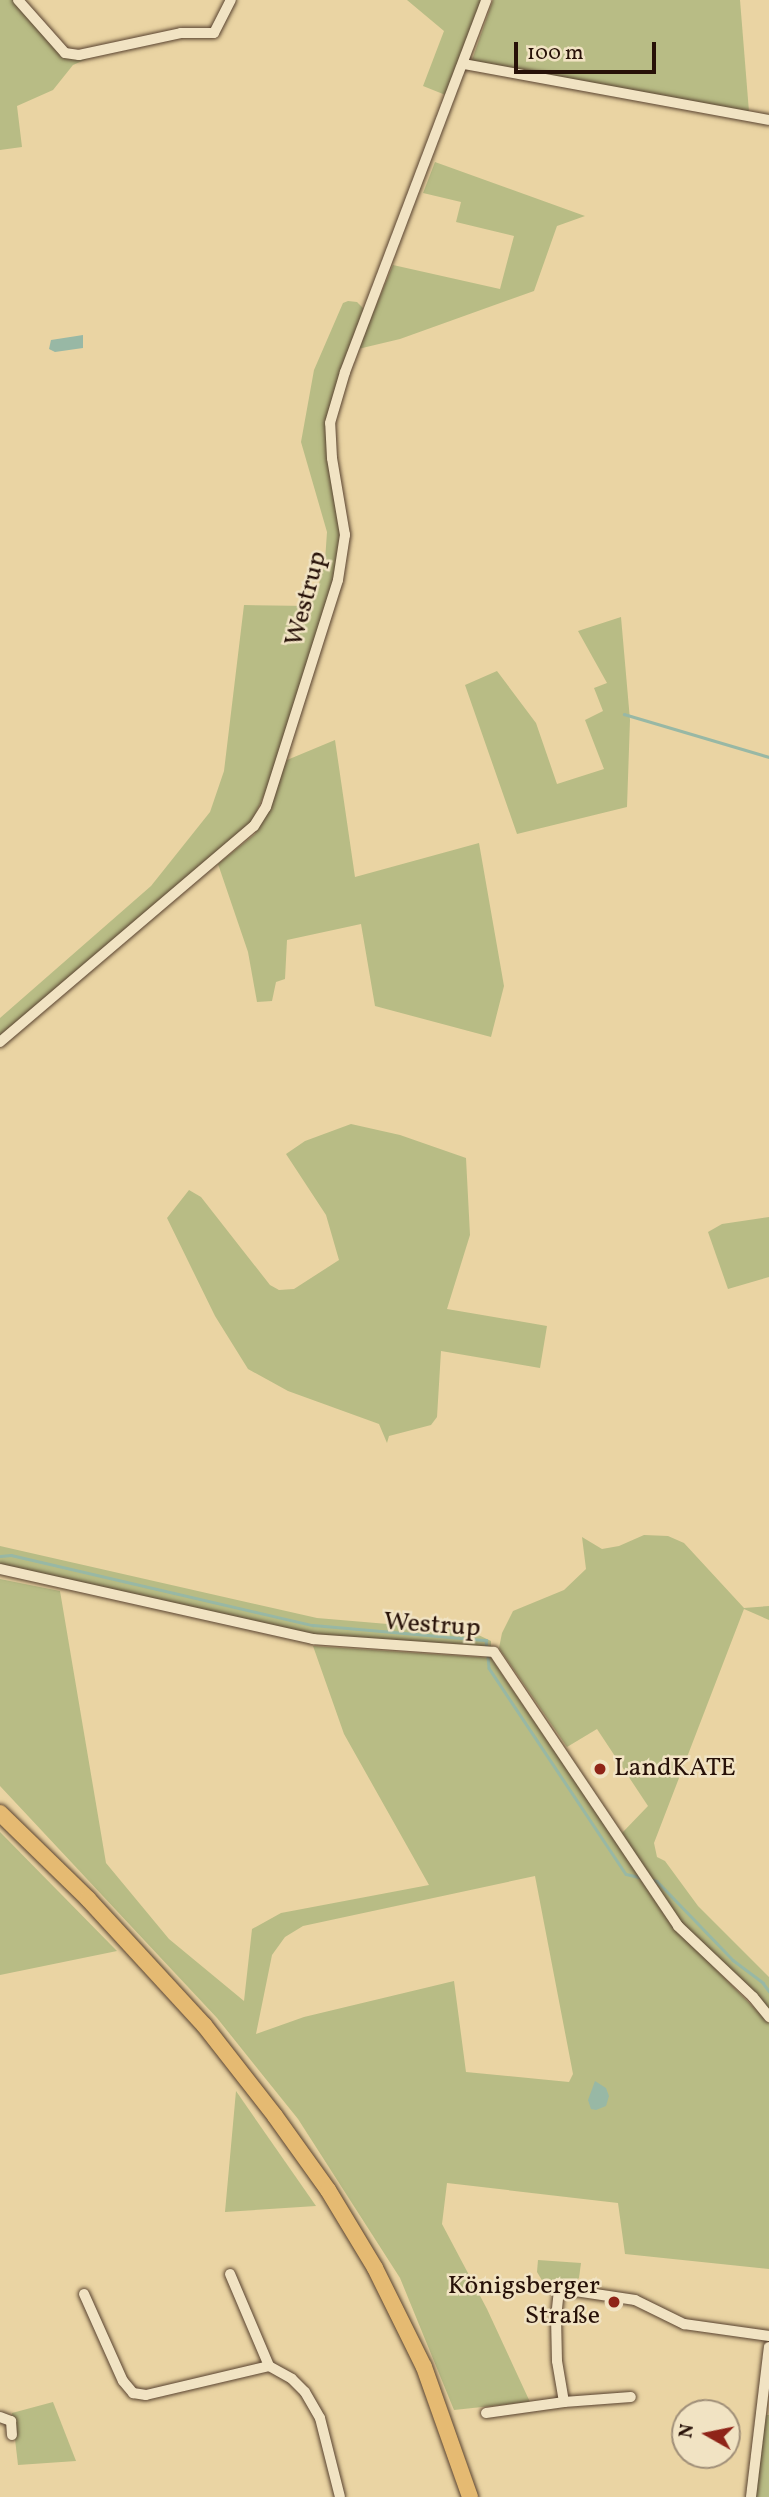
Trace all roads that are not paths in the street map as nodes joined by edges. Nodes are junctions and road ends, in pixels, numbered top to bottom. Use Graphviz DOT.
graph roads {
  1 [pos="18,0"];
  2 [pos="231,0"];
  3 [pos="486,0"];
  4 [pos="464,64"];
  5 [pos="769,120"];
  6 [pos="0,1042"];
  7 [pos="0,1569"];
  8 [pos="0,1813"];
  9 [pos="769,2017"];
  10 [pos="230,2274"];
  11 [pos="84,2294"];
  12 [pos="769,2336"];
  13 [pos="769,2347"];
  14 [pos="269,2366"];
  15 [pos="631,2397"];
  16 [pos="564,2402"];
  17 [pos="486,2413"];
  18 [pos="0,2417"];
  19 [pos="12,2435"];
  20 [pos="340,2497"];
  21 [pos="470,2497"];
  22 [pos="751,2497"];
  1 -- 2 [label="street"];
  3 -- 4 [label="street, Westrup"];
  4 -- 5 [label="street"];
  4 -- 6 [label="street, Westrup"];
  7 -- 9 [label="street, Westrup"];
  8 -- 21 [label="main road"];
  10 -- 14 [label="street"];
  11 -- 14 [label="street"];
  12 -- 16 [label="street"];
  13 -- 22 [label="street"];
  14 -- 20 [label="street"];
  15 -- 16 [label="street"];
  16 -- 17 [label="street"];
  18 -- 19 [label="street"];
}
